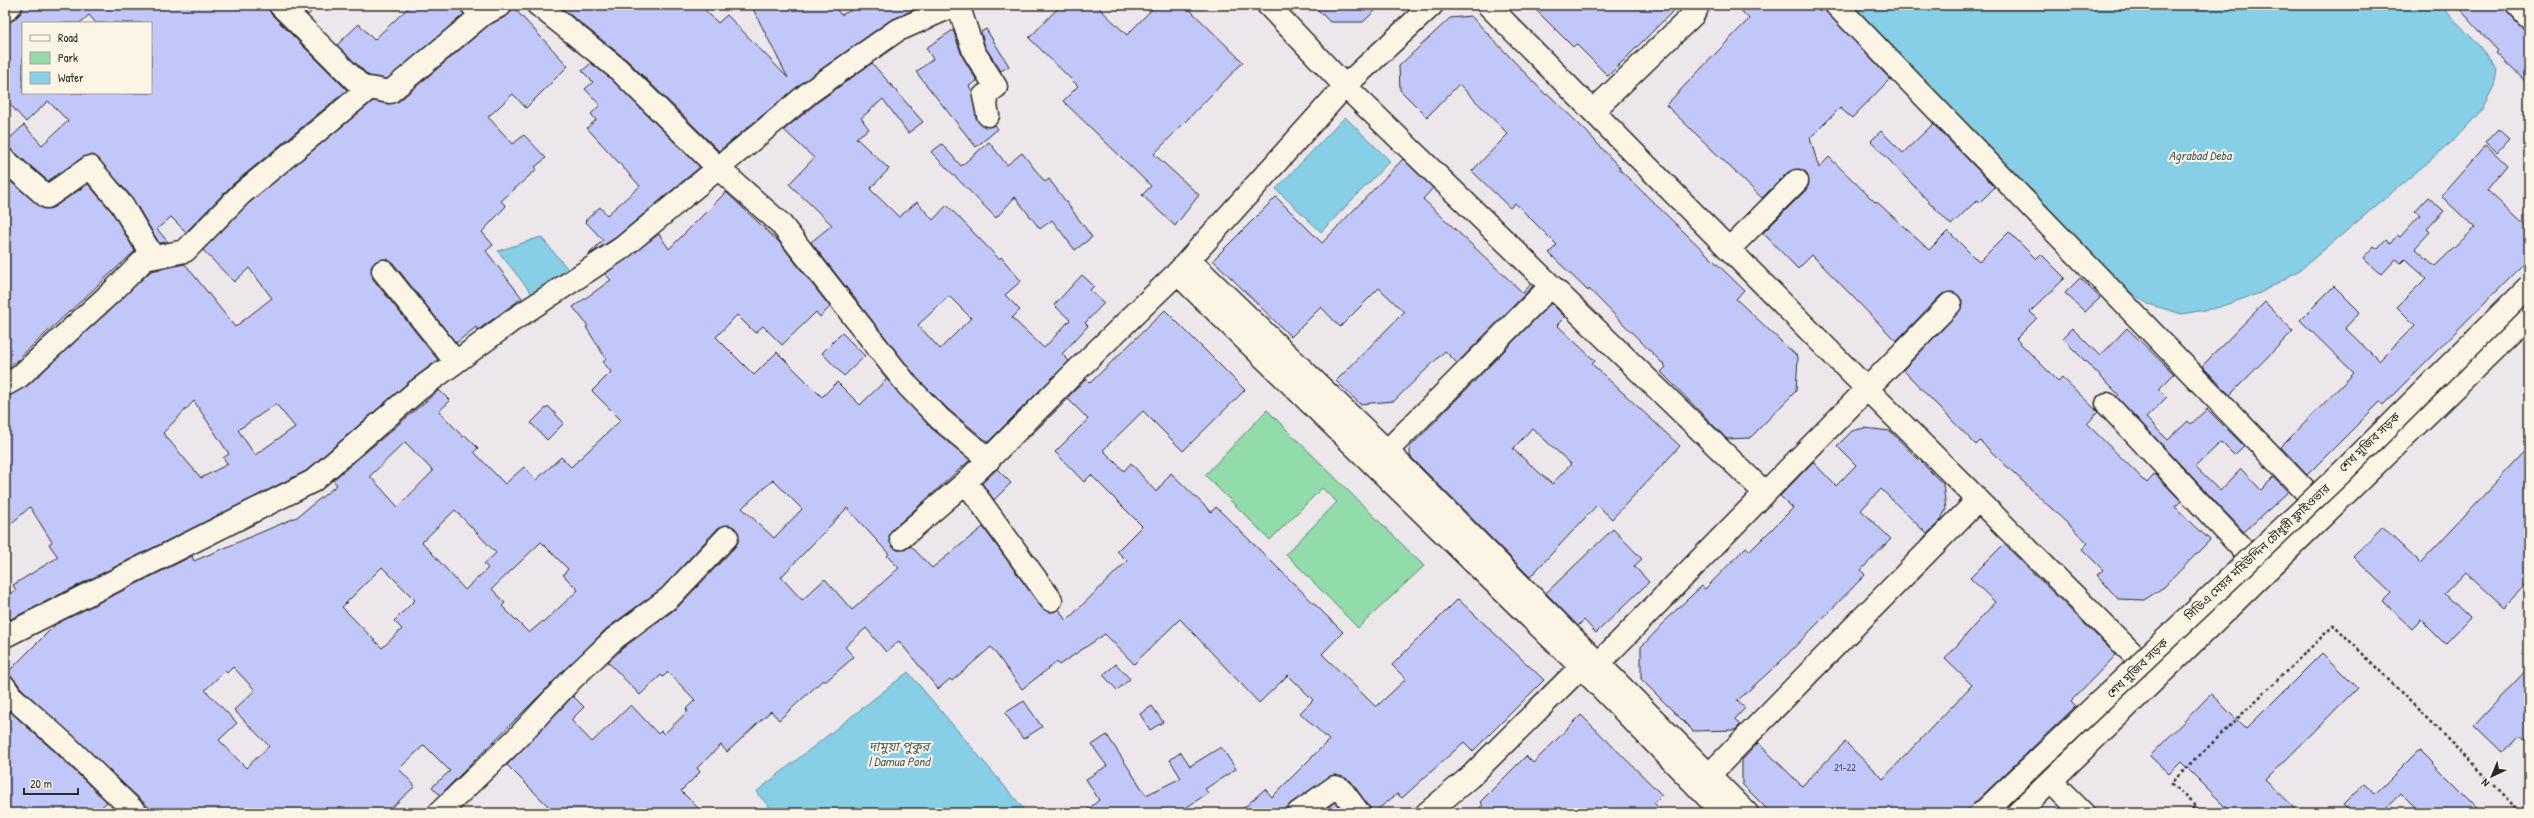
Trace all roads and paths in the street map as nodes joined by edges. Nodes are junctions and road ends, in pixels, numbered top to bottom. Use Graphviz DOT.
graph roads {
  1 [pos="11,5"];
  2 [pos="280,5"];
  3 [pos="538,5"];
  4 [pos="957,5"];
  5 [pos="1268,5"];
  6 [pos="1432,5"];
  7 [pos="1488,5"];
  8 [pos="1695,5"];
  9 [pos="1836,5"];
  10 [pos="2517,5"];
  11 [pos="485,8"];
  12 [pos="5,11"];
  13 [pos="2529,18"];
  14 [pos="1345,86"];
  15 [pos="366,91"];
  16 [pos="1593,111"];
  17 [pos="988,115"];
  18 [pos="5,160"];
  19 [pos="719,169"];
  20 [pos="1798,181"];
  21 [pos="1729,249"];
  22 [pos="152,257"];
  23 [pos="1183,267"];
  24 [pos="383,271"];
  25 [pos="1551,286"];
  26 [pos="2529,287"];
  27 [pos="1950,304"];
  28 [pos="2529,315"];
  29 [pos="2529,329"];
  30 [pos="455,361"];
  31 [pos="5,385"];
  32 [pos="1866,388"];
  33 [pos="2107,404"];
  34 [pos="1387,451"];
  35 [pos="989,460"];
  36 [pos="966,482"];
  37 [pos="1764,492"];
  38 [pos="2311,497"];
  39 [pos="1978,500"];
  40 [pos="727,537"];
  41 [pos="901,538"];
  42 [pos="2250,557"];
  43 [pos="1051,600"];
  44 [pos="5,636"];
  45 [pos="2142,663"];
  46 [pos="1590,665"];
  47 [pos="5,687"];
  48 [pos="1709,775"];
  49 [pos="2057,787"];
  50 [pos="2195,806"];
  51 [pos="136,813"];
  52 [pos="439,813"];
  53 [pos="1298,813"];
  54 [pos="1358,813"];
  55 [pos="1426,813"];
  56 [pos="1723,813"];
  57 [pos="1747,813"];
  58 [pos="1982,813"];
  59 [pos="1985,813"];
  60 [pos="2018,813"];
  61 [pos="2030,813"];
  62 [pos="2083,813"];
  63 [pos="2188,813"];
  64 [pos="2202,813"];
  65 [pos="2521,813"];
  1 -- 12 [label="main road"];
  2 -- 15 [label="main road"];
  3 -- 19 [label="main road"];
  4 -- 17 [label="main road"];
  4 -- 19 [label="main road"];
  5 -- 14 [label="main road"];
  6 -- 14 [label="main road"];
  7 -- 16 [label="main road"];
  8 -- 16 [label="main road"];
  9 -- 38 [label="main road"];
  10 -- 13 [label="main road"];
  11 -- 15 [label="main road"];
  14 -- 23 [label="main road"];
  14 -- 25 [label="main road"];
  15 -- 22 [label="main road"];
  16 -- 21 [label="main road"];
  18 -- 22 [label="main road"];
  19 -- 30 [label="main road"];
  19 -- 35 [label="main road"];
  20 -- 21 [label="main road"];
  21 -- 32 [label="main road"];
  22 -- 31 [label="main road"];
  23 -- 34 [label="main road"];
  23 -- 35 [label="main road"];
  23 -- 46 [label="main road"];
  24 -- 30 [label="main road"];
  25 -- 34 [label="main road"];
  25 -- 37 [label="main road"];
  26 -- 38 [label="main road, শেখ মুজিব সড়ক"];
  26 -- 58 [label="main road, সিডিএ মেয়র মহিউদ্দিন চৌধুরী ফ্লাইওভার, bridge"];
  27 -- 32 [label="main road"];
  28 -- 60 [label="main road"];
  29 -- 49 [label="main road"];
  30 -- 44 [label="main road"];
  32 -- 37 [label="main road"];
  32 -- 39 [label="main road"];
  33 -- 42 [label="main road"];
  34 -- 46 [label="main road"];
  35 -- 36 [label="main road"];
  36 -- 41 [label="main road"];
  36 -- 43 [label="main road"];
  37 -- 46 [label="main road"];
  38 -- 42 [label="main road, শেখ মুজিব সড়ক"];
  39 -- 45 [label="main road"];
  39 -- 48 [label="main road"];
  40 -- 52 [label="main road"];
  42 -- 45 [label="main road, শেখ মুজিব সড়ক"];
  45 -- 59 [label="main road, শেখ মুজিব সড়ক"];
  46 -- 48 [label="main road"];
  46 -- 55 [label="main road"];
  46 -- 56 [label="main road"];
  47 -- 51 [label="main road"];
  48 -- 57 [label="main road"];
  49 -- 61 [label="main road"];
  49 -- 62 [label="main road"];
  50 -- 63 [label="path"];
  50 -- 64 [label="path"];
  50 -- 65 [label="path"];
  53 -- 54 [label="main road"];
}
